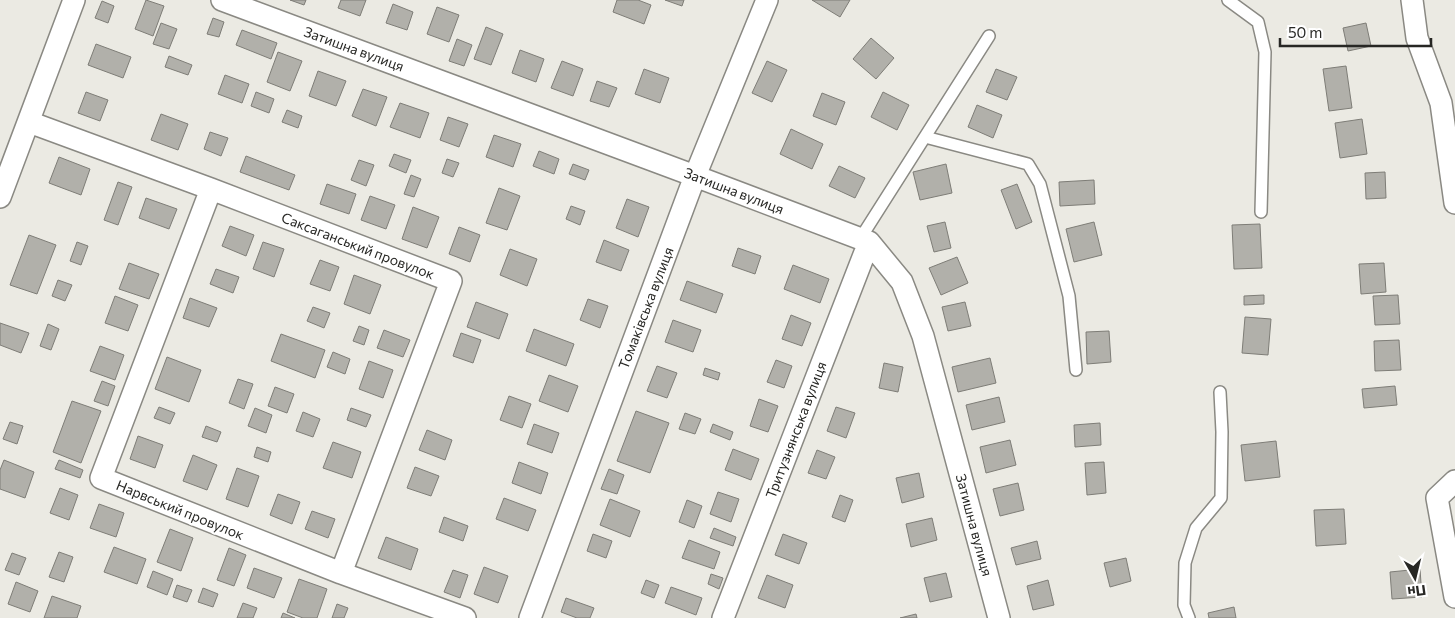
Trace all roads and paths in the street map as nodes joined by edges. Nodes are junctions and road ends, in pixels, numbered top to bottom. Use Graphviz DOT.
graph roads {
  1 [pos="74,0"];
  2 [pos="222,0"];
  3 [pos="767,0"];
  4 [pos="1228,0"];
  5 [pos="1412,0"];
  6 [pos="989,36"];
  7 [pos="29,122"];
  8 [pos="925,137"];
  9 [pos="695,176"];
  10 [pos="211,190"];
  11 [pos="0,197"];
  12 [pos="1455,203"];
  13 [pos="1261,212"];
  14 [pos="864,240"];
  15 [pos="1076,370"];
  16 [pos="1220,392"];
  17 [pos="1455,481"];
  18 [pos="341,573"];
  19 [pos="1455,597"];
  20 [pos="465,618"];
  21 [pos="530,618"];
  22 [pos="723,618"];
  23 [pos="999,618"];
  24 [pos="1189,618"];
  1 -- 7 [label="street"];
  2 -- 9 [label="street, Затишна вулиця"];
  3 -- 9 [label="street, Томаківська вулиця"];
  4 -- 13 [label="lane"];
  5 -- 12 [label="street"];
  6 -- 8 [label="lane"];
  7 -- 10 [label="street, Саксаганський провулок"];
  7 -- 11 [label="street"];
  8 -- 14 [label="lane"];
  8 -- 15 [label="lane"];
  9 -- 14 [label="street, Затишна вулиця"];
  9 -- 21 [label="street, Томаківська вулиця"];
  10 -- 18 [label="street, Нарвський провулок"];
  10 -- 18 [label="street, Саксаганський провулок"];
  14 -- 22 [label="street, Тритузнянська вулиця"];
  14 -- 23 [label="street, Затишна вулиця"];
  16 -- 24 [label="lane"];
  17 -- 19 [label="street"];
  18 -- 20 [label="street, Нарвський провулок"];
}
